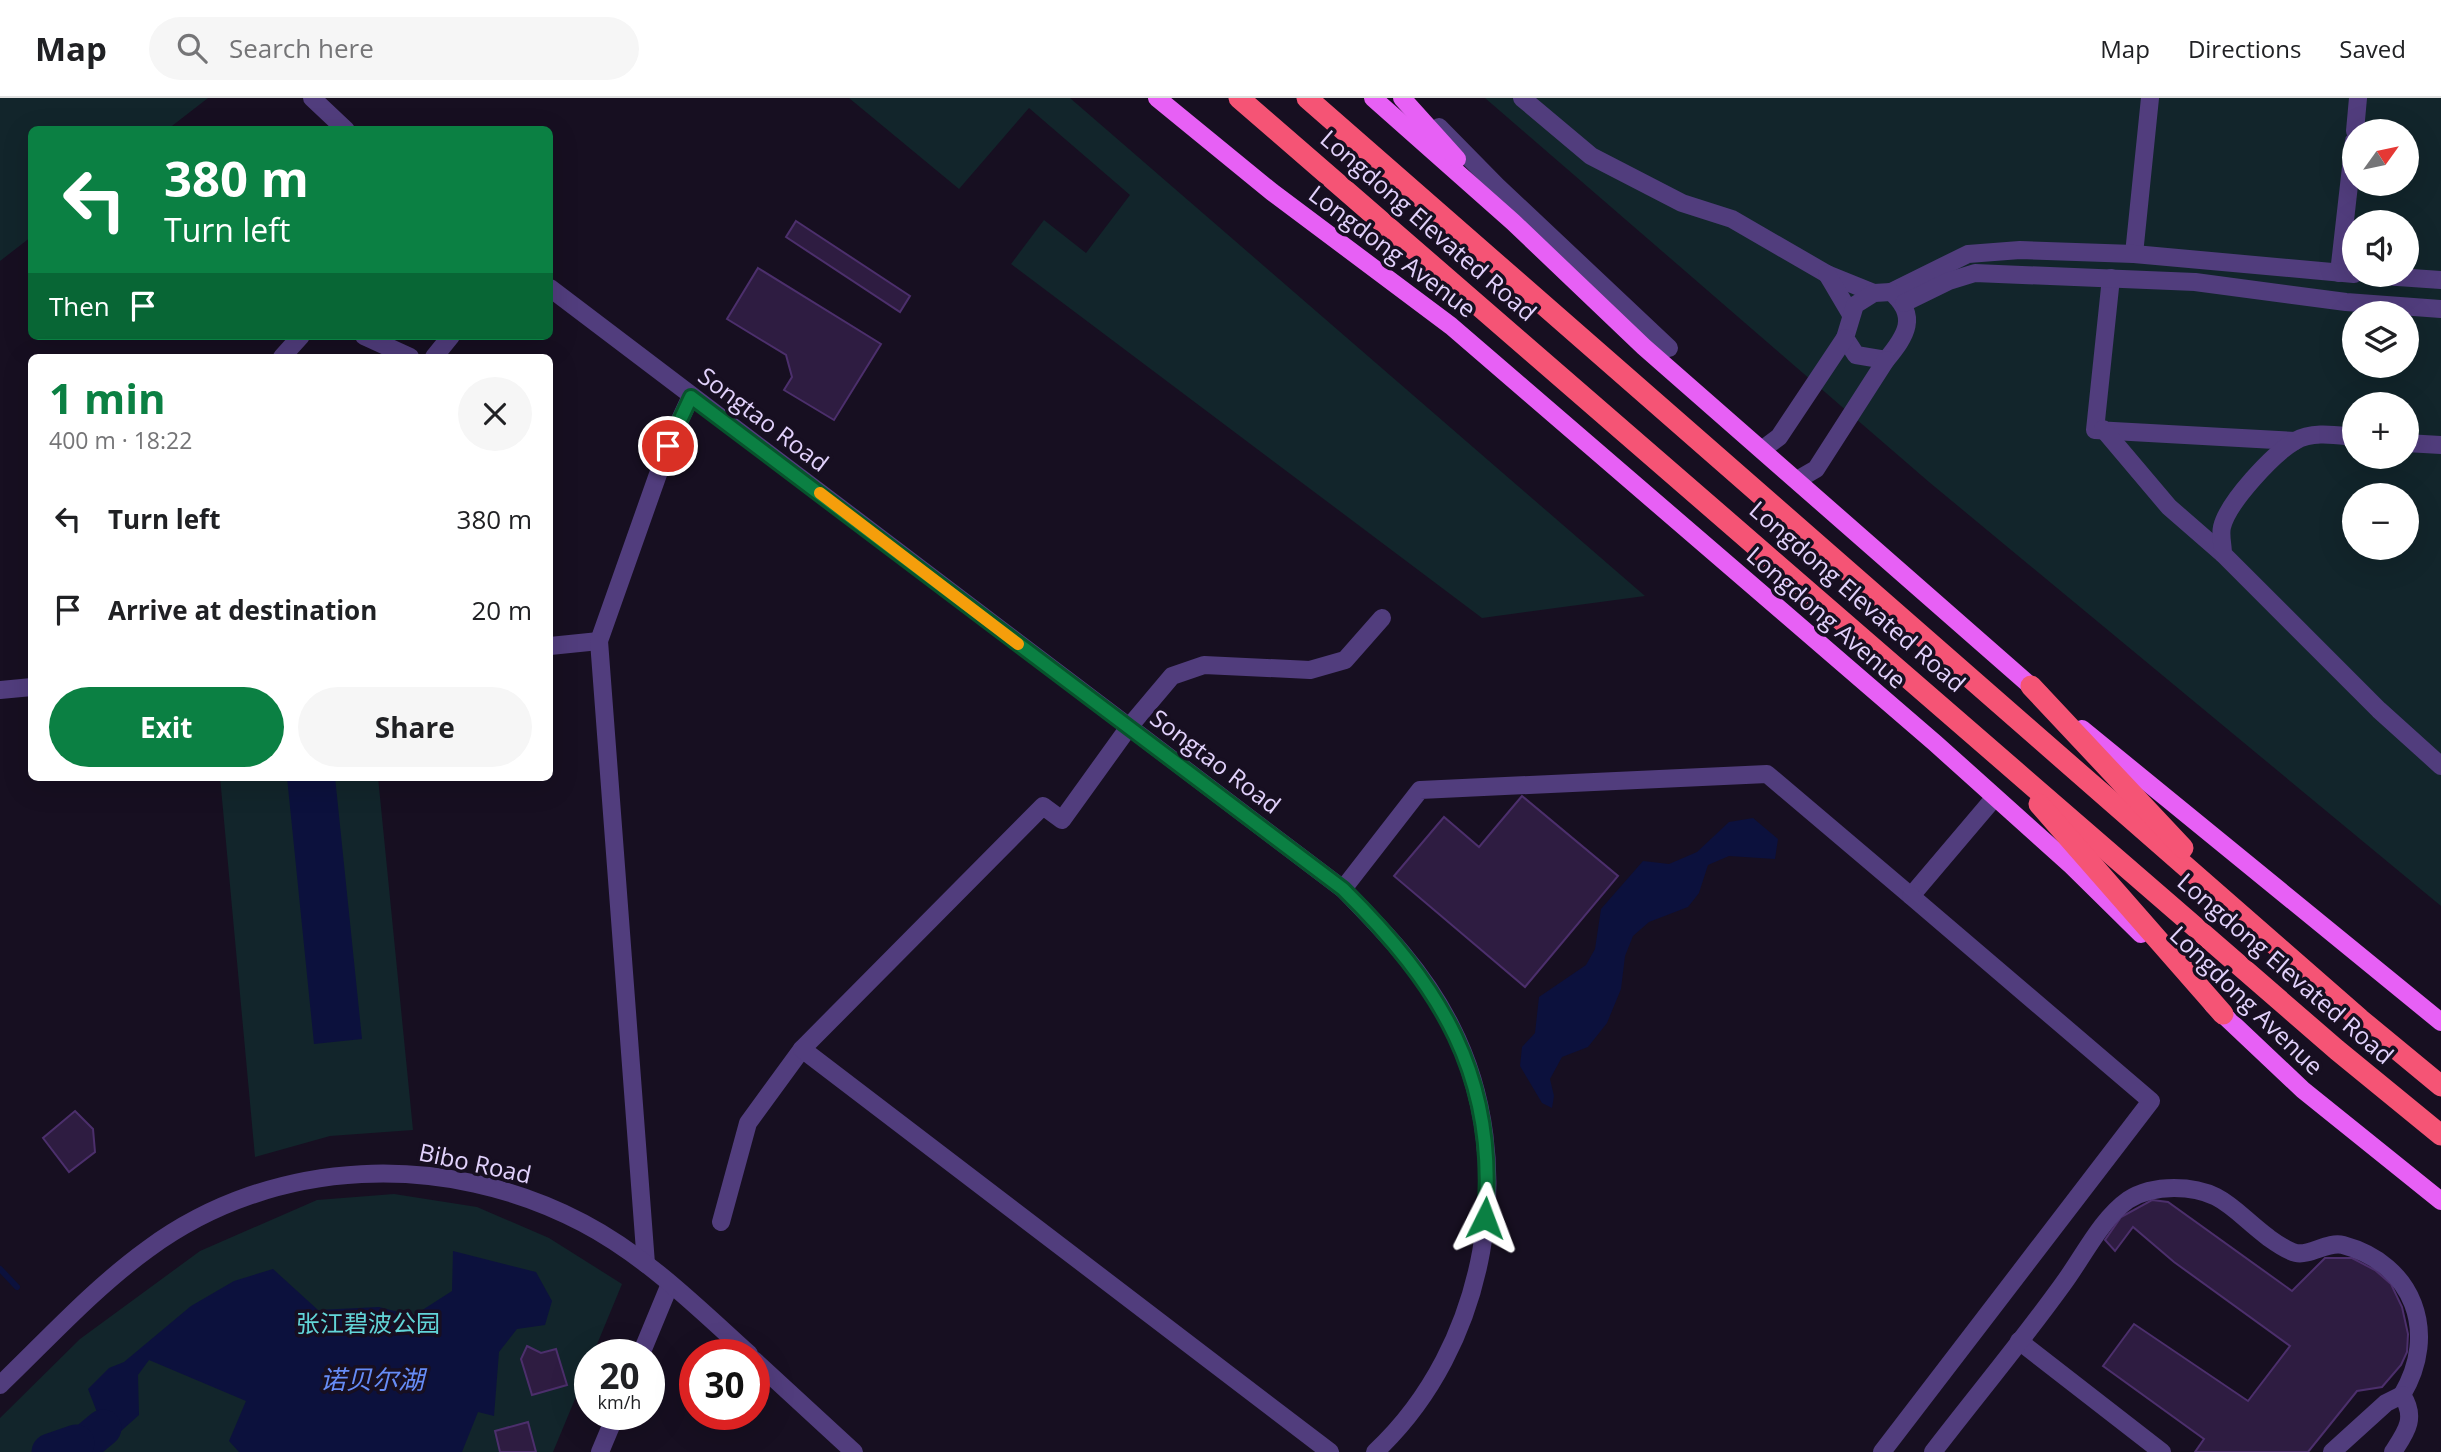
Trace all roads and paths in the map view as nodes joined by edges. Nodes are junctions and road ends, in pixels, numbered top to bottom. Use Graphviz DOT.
graph roads {
  1 [pos="312,98"];
  2 [pos="1157,98"];
  3 [pos="1239,98"];
  4 [pos="1307,98"];
  5 [pos="1373,98"];
  6 [pos="1402,98"];
  7 [pos="1410,98"];
  8 [pos="1522,98"];
  9 [pos="2150,98"];
  10 [pos="2358,98"];
  11 [pos="2356,119"];
  12 [pos="342,126"];
  13 [pos="1513,222"];
  14 [pos="2134,254"];
  15 [pos="2342,273"];
  16 [pos="1827,274"];
  17 [pos="2111,278"];
  18 [pos="2419,278"];
  19 [pos="2441,279"];
  20 [pos="553,291"];
  21 [pos="1890,296"];
  22 [pos="2441,309"];
  23 [pos="1850,313"];
  24 [pos="1845,338"];
  25 [pos="297,340"];
  26 [pos="373,340"];
  27 [pos="448,340"];
  28 [pos="1669,348"];
  29 [pos="285,354"];
  30 [pos="403,354"];
  31 [pos="436,354"];
  32 [pos="1886,360"];
  33 [pos="691,397"];
  34 [pos="2103,429"];
  35 [pos="2342,436"];
  36 [pos="2295,441"];
  37 [pos="2419,444"];
  38 [pos="2441,445"];
  39 [pos="1763,449"];
  40 [pos="1797,480"];
  41 [pos="2223,554"];
  42 [pos="1382,618"];
  43 [pos="599,642"];
  44 [pos="553,646"];
  45 [pos="2031,686"];
  46 [pos="28,687"];
  47 [pos="0,690"];
  48 [pos="1129,727"];
  49 [pos="1984,742"];
  50 [pos="2441,766"];
  51 [pos="1995,797"];
  52 [pos="1343,889"];
  53 [pos="1911,896"];
  54 [pos="2271,940"];
  55 [pos="2223,1014"];
  56 [pos="2441,1022"];
  57 [pos="802,1049"];
  58 [pos="2441,1086"];
  59 [pos="2441,1135"];
  60 [pos="2441,1201"];
  61 [pos="722,1222"];
  62 [pos="646,1264"];
  63 [pos="670,1284"];
  64 [pos="647,1339"];
  65 [pos="732,1339"];
  66 [pos="2019,1341"];
  67 [pos="770,1375"];
  68 [pos="0,1385"];
  69 [pos="2402,1395"];
  70 [pos="609,1430"];
  71 [pos="600,1452"];
  72 [pos="854,1452"];
  73 [pos="1330,1452"];
  74 [pos="1375,1452"];
  75 [pos="1882,1452"];
  76 [pos="1933,1452"];
  77 [pos="2162,1452"];
  78 [pos="2332,1452"];
  79 [pos="2393,1452"];
  1 -- 12 [label="street"];
  2 -- 51 [label="main road, Longdong Avenue"];
  3 -- 49 [label="highway, Longdong Elevated Road"];
  4 -- 54 [label="highway, Longdong Elevated Road"];
  5 -- 13 [label="main road"];
  6 -- 13 [label="main road"];
  7 -- 28 [label="street"];
  8 -- 16 [label="street"];
  9 -- 14 [label="street"];
  10 -- 11 [label="street"];
  13 -- 39 [label="main road"];
  14 -- 15 [label="street"];
  14 -- 21 [label="street"];
  16 -- 21 [label="street"];
  16 -- 23 [label="street"];
  17 -- 21 [label="street"];
  17 -- 22 [label="street"];
  17 -- 34 [label="street"];
  18 -- 19 [label="street"];
  20 -- 33 [label="street, Songtao Road"];
  21 -- 23 [label="street"];
  21 -- 32 [label="street"];
  23 -- 24 [label="street"];
  24 -- 32 [label="street"];
  24 -- 39 [label="street"];
  25 -- 29 [label="street"];
  26 -- 30 [label="street"];
  27 -- 31 [label="street"];
  32 -- 40 [label="street"];
  33 -- 43 [label="street"];
  33 -- 48 [label="street, Songtao Road"];
  34 -- 36 [label="street"];
  34 -- 41 [label="street"];
  35 -- 36 [label="street"];
  36 -- 41 [label="street"];
  37 -- 38 [label="street"];
  39 -- 40 [label="main road"];
  40 -- 45 [label="main road"];
  41 -- 50 [label="street"];
  42 -- 48 [label="street"];
  43 -- 44 [label="street"];
  43 -- 62 [label="street"];
  45 -- 54 [label="highway"];
  45 -- 56 [label="main road"];
  46 -- 47 [label="street"];
  48 -- 52 [label="street, Songtao Road"];
  48 -- 57 [label="street"];
  49 -- 55 [label="highway"];
  49 -- 59 [label="highway, Longdong Elevated Road"];
  51 -- 53 [label="street"];
  51 -- 55 [label="main road, Longdong Avenue"];
  52 -- 53 [label="street"];
  52 -- 74 [label="street, Songtao Road"];
  53 -- 75 [label="street"];
  54 -- 58 [label="highway, Longdong Elevated Road"];
  55 -- 60 [label="main road, Longdong Avenue"];
  57 -- 61 [label="street"];
  57 -- 73 [label="street"];
  62 -- 63 [label="street, Bibo Road"];
  62 -- 68 [label="street, Bibo Road"];
  63 -- 64 [label="street"];
  63 -- 65 [label="street, Bibo Road"];
  66 -- 69 [label="street"];
  66 -- 76 [label="street"];
  66 -- 77 [label="street"];
  67 -- 72 [label="street"];
  69 -- 78 [label="street"];
  69 -- 79 [label="street"];
  70 -- 71 [label="street"];
}
